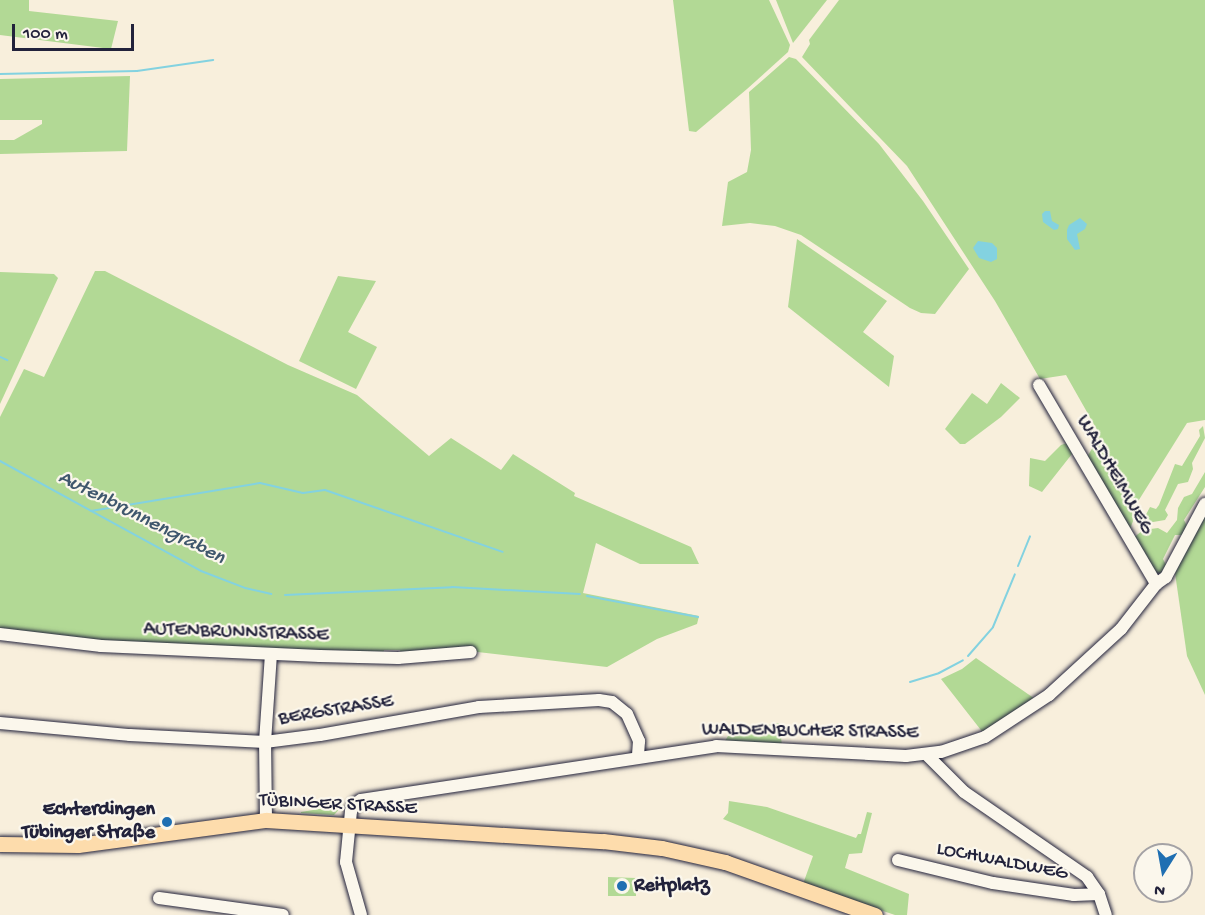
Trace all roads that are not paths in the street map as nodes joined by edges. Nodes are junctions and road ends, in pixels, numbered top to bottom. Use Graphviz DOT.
graph roads {
  1 [pos="1039,385"];
  2 [pos="1205,504"];
  3 [pos="1156,585"];
  4 [pos="0,634"];
  5 [pos="471,652"];
  6 [pos="271,654"];
  7 [pos="0,723"];
  8 [pos="265,742"];
  9 [pos="927,755"];
  10 [pos="638,757"];
  11 [pos="266,820"];
  12 [pos="349,825"];
  13 [pos="0,844"];
  14 [pos="898,860"];
  15 [pos="1099,894"];
  16 [pos="159,898"];
  17 [pos="283,915"];
  18 [pos="362,915"];
  19 [pos="875,915"];
  20 [pos="1106,915"];
  1 -- 3 [label="street, WALDHEIMWEG"];
  2 -- 3 [label="street, WALDENBUCHER STRASSE"];
  3 -- 9 [label="street, WALDENBUCHER STRASSE"];
  4 -- 6 [label="street, AUTENBRUNNSTRASSE"];
  5 -- 6 [label="street, AUTENBRUNNSTRASSE"];
  6 -- 8 [label="street"];
  7 -- 8 [label="street, BERGSTRASSE"];
  8 -- 10 [label="street, BERGSTRASSE"];
  8 -- 11 [label="street"];
  9 -- 10 [label="street, WALDENBUCHER STRASSE"];
  9 -- 15 [label="street"];
  10 -- 12 [label="street, WALDENBUCHER STRASSE"];
  11 -- 12 [label="main road, TÜBINGER STRASSE"];
  11 -- 13 [label="main road, TÜBINGER STRASSE"];
  12 -- 18 [label="street"];
  12 -- 19 [label="main road, TÜBINGER STRASSE"];
  14 -- 15 [label="street, LOCHWALDWEG"];
  15 -- 20 [label="street"];
  16 -- 17 [label="street"];
}
